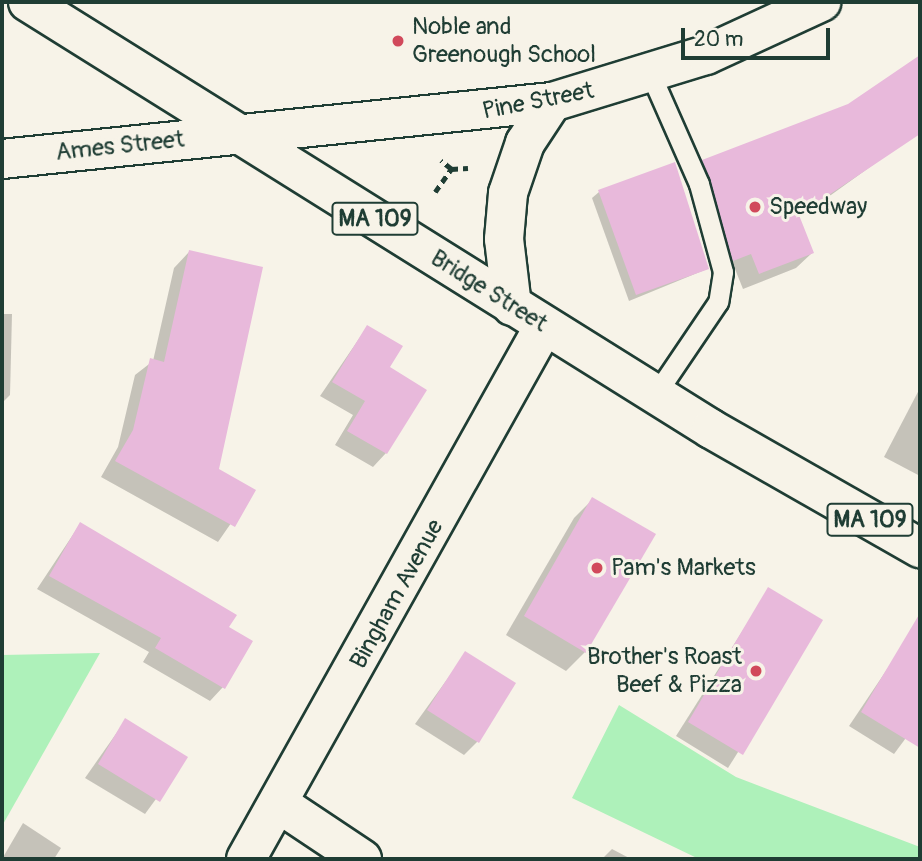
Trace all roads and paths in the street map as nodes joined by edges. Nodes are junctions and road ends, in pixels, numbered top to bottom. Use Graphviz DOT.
graph roads {
  1 [pos="28,2"];
  2 [pos="821,2"];
  3 [pos="651,75"];
  4 [pos="552,102"];
  5 [pos="238,133"];
  6 [pos="433,153"];
  7 [pos="2,159"];
  8 [pos="435,192"];
  9 [pos="528,316"];
  10 [pos="655,395"];
  11 [pos="920,548"];
  12 [pos="278,803"];
  13 [pos="246,859"];
  14 [pos="362,859"];
  1 -- 5 [label="street, Bridge Street / MA 109"];
  2 -- 3 [label="street, Pine Street"];
  3 -- 4 [label="street, Pine Street"];
  3 -- 10 [label="lane"];
  4 -- 5 [label="street, Pine Street"];
  4 -- 9 [label="street"];
  5 -- 7 [label="street, Ames Street"];
  5 -- 9 [label="street, Bridge Street / MA 109"];
  6 -- 8 [label="path"];
  9 -- 10 [label="street, Bridge Street / MA 109"];
  9 -- 12 [label="street, Bingham Avenue"];
  10 -- 11 [label="street, Bridge Street / MA 109"];
  12 -- 13 [label="street, Bingham Avenue"];
  12 -- 14 [label="street"];
}
